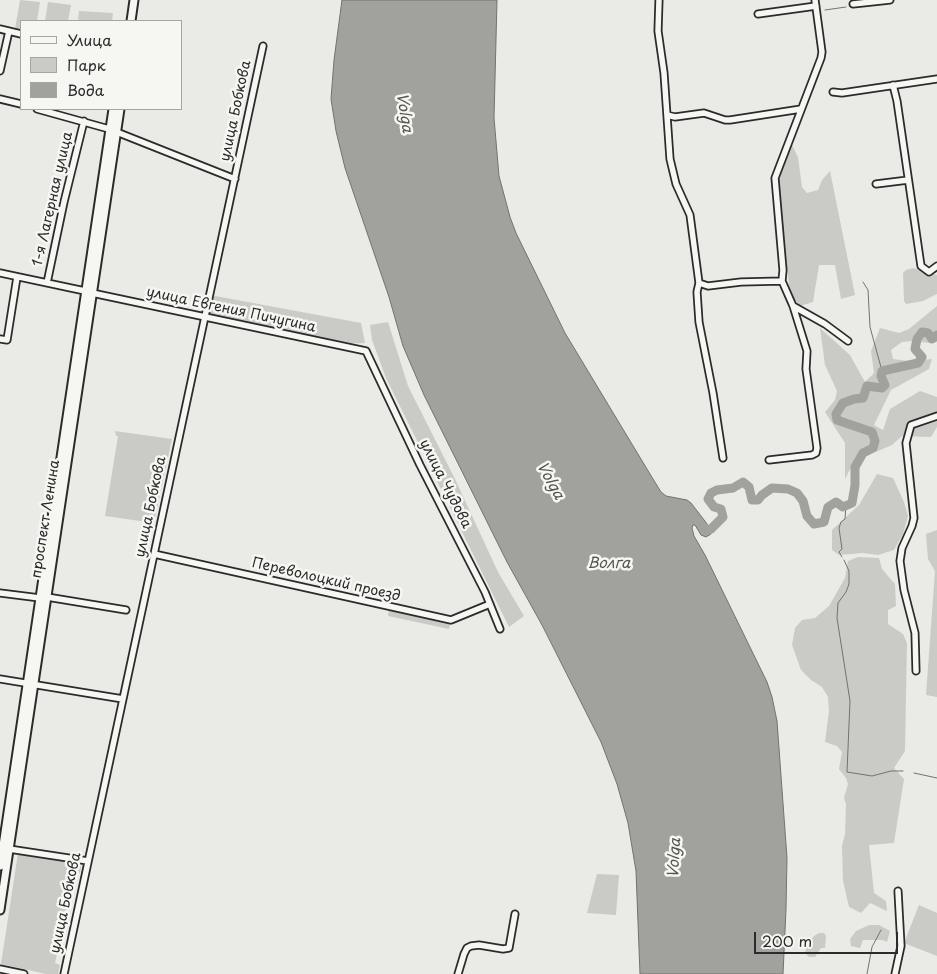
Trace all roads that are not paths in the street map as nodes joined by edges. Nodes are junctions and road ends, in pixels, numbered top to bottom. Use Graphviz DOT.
graph roads {
  1 [pos="134,0"];
  2 [pos="660,0"];
  3 [pos="890,0"];
  4 [pos="816,3"];
  5 [pos="853,4"];
  6 [pos="758,14"];
  7 [pos="131,20"];
  8 [pos="0,29"];
  9 [pos="9,31"];
  10 [pos="20,34"];
  11 [pos="263,46"];
  12 [pos="0,71"];
  13 [pos="937,79"];
  14 [pos="892,85"];
  15 [pos="833,92"];
  16 [pos="0,99"];
  17 [pos="20,104"];
  18 [pos="801,109"];
  19 [pos="41,110"];
  20 [pos="113,110"];
  21 [pos="120,110"];
  22 [pos="667,115"];
  23 [pos="84,121"];
  24 [pos="113,130"];
  25 [pos="235,179"];
  26 [pos="908,180"];
  27 [pos="876,184"];
  28 [pos="937,266"];
  29 [pos="0,273"];
  30 [pos="17,277"];
  31 [pos="782,281"];
  32 [pos="47,283"];
  33 [pos="699,283"];
  34 [pos="89,294"];
  35 [pos="792,306"];
  36 [pos="205,317"];
  37 [pos="0,339"];
  38 [pos="848,341"];
  39 [pos="366,351"];
  40 [pos="937,416"];
  41 [pos="723,458"];
  42 [pos="769,460"];
  43 [pos="154,554"];
  44 [pos="0,592"];
  45 [pos="44,599"];
  46 [pos="490,604"];
  47 [pos="126,610"];
  48 [pos="500,629"];
  49 [pos="916,671"];
  50 [pos="0,679"];
  51 [pos="31,684"];
  52 [pos="123,699"];
  53 [pos="3,843"];
  54 [pos="9,849"];
  55 [pos="88,861"];
  56 [pos="2,862"];
  57 [pos="898,891"];
  58 [pos="0,910"];
  59 [pos="515,914"];
  60 [pos="0,969"];
  61 [pos="24,974"];
  62 [pos="64,974"];
  63 [pos="458,974"];
  64 [pos="895,974"];
  1 -- 7 [label="main road"];
  2 -- 22 [label="street"];
  3 -- 5 [label="street"];
  4 -- 6 [label="street"];
  4 -- 18 [label="street"];
  8 -- 9 [label="street"];
  9 -- 10 [label="street"];
  9 -- 12 [label="street"];
  11 -- 25 [label="street, улица Бобкова"];
  13 -- 14 [label="street"];
  14 -- 15 [label="street"];
  14 -- 26 [label="street"];
  16 -- 17 [label="street"];
  18 -- 22 [label="street"];
  18 -- 31 [label="street"];
  19 -- 23 [label="street"];
  20 -- 24 [label="main road"];
  21 -- 24 [label="main road"];
  22 -- 33 [label="street"];
  23 -- 24 [label="street"];
  23 -- 32 [label="street, 1-я Лагерная улица"];
  24 -- 25 [label="street"];
  24 -- 34 [label="main road, проспект Ленина"];
  25 -- 36 [label="street, улица Бобкова"];
  26 -- 27 [label="street"];
  26 -- 28 [label="street"];
  29 -- 30 [label="street, улица Евгения Пичугина"];
  30 -- 32 [label="street, улица Евгения Пичугина"];
  30 -- 37 [label="street"];
  31 -- 33 [label="street"];
  31 -- 35 [label="street"];
  32 -- 34 [label="street, улица Евгения Пичугина"];
  33 -- 41 [label="street"];
  34 -- 36 [label="street, улица Евгения Пичугина"];
  34 -- 45 [label="main road, проспект Ленина"];
  35 -- 38 [label="street"];
  35 -- 42 [label="street"];
  36 -- 39 [label="street, улица Евгения Пичугина"];
  36 -- 43 [label="street, улица Бобкова"];
  39 -- 46 [label="street, улица Чудова"];
  40 -- 49 [label="street"];
  43 -- 46 [label="street, Переволоцкий проезд"];
  43 -- 52 [label="street, улица Бобкова"];
  44 -- 45 [label="street"];
  45 -- 47 [label="street"];
  45 -- 51 [label="main road, проспект Ленина"];
  46 -- 48 [label="street, улица Чудова"];
  50 -- 51 [label="street"];
  51 -- 52 [label="street"];
  51 -- 53 [label="main road, проспект Ленина"];
  51 -- 54 [label="main road, проспект Ленина"];
  52 -- 55 [label="street, улица Бобкова"];
  53 -- 54 [label="main road"];
  53 -- 56 [label="main road, проспект Ленина"];
  54 -- 55 [label="street"];
  54 -- 56 [label="main road, проспект Ленина"];
  55 -- 62 [label="street, улица Бобкова"];
  56 -- 58 [label="main road, проспект Ленина"];
  57 -- 64 [label="street"];
  59 -- 63 [label="street"];
  60 -- 61 [label="street"];
}
